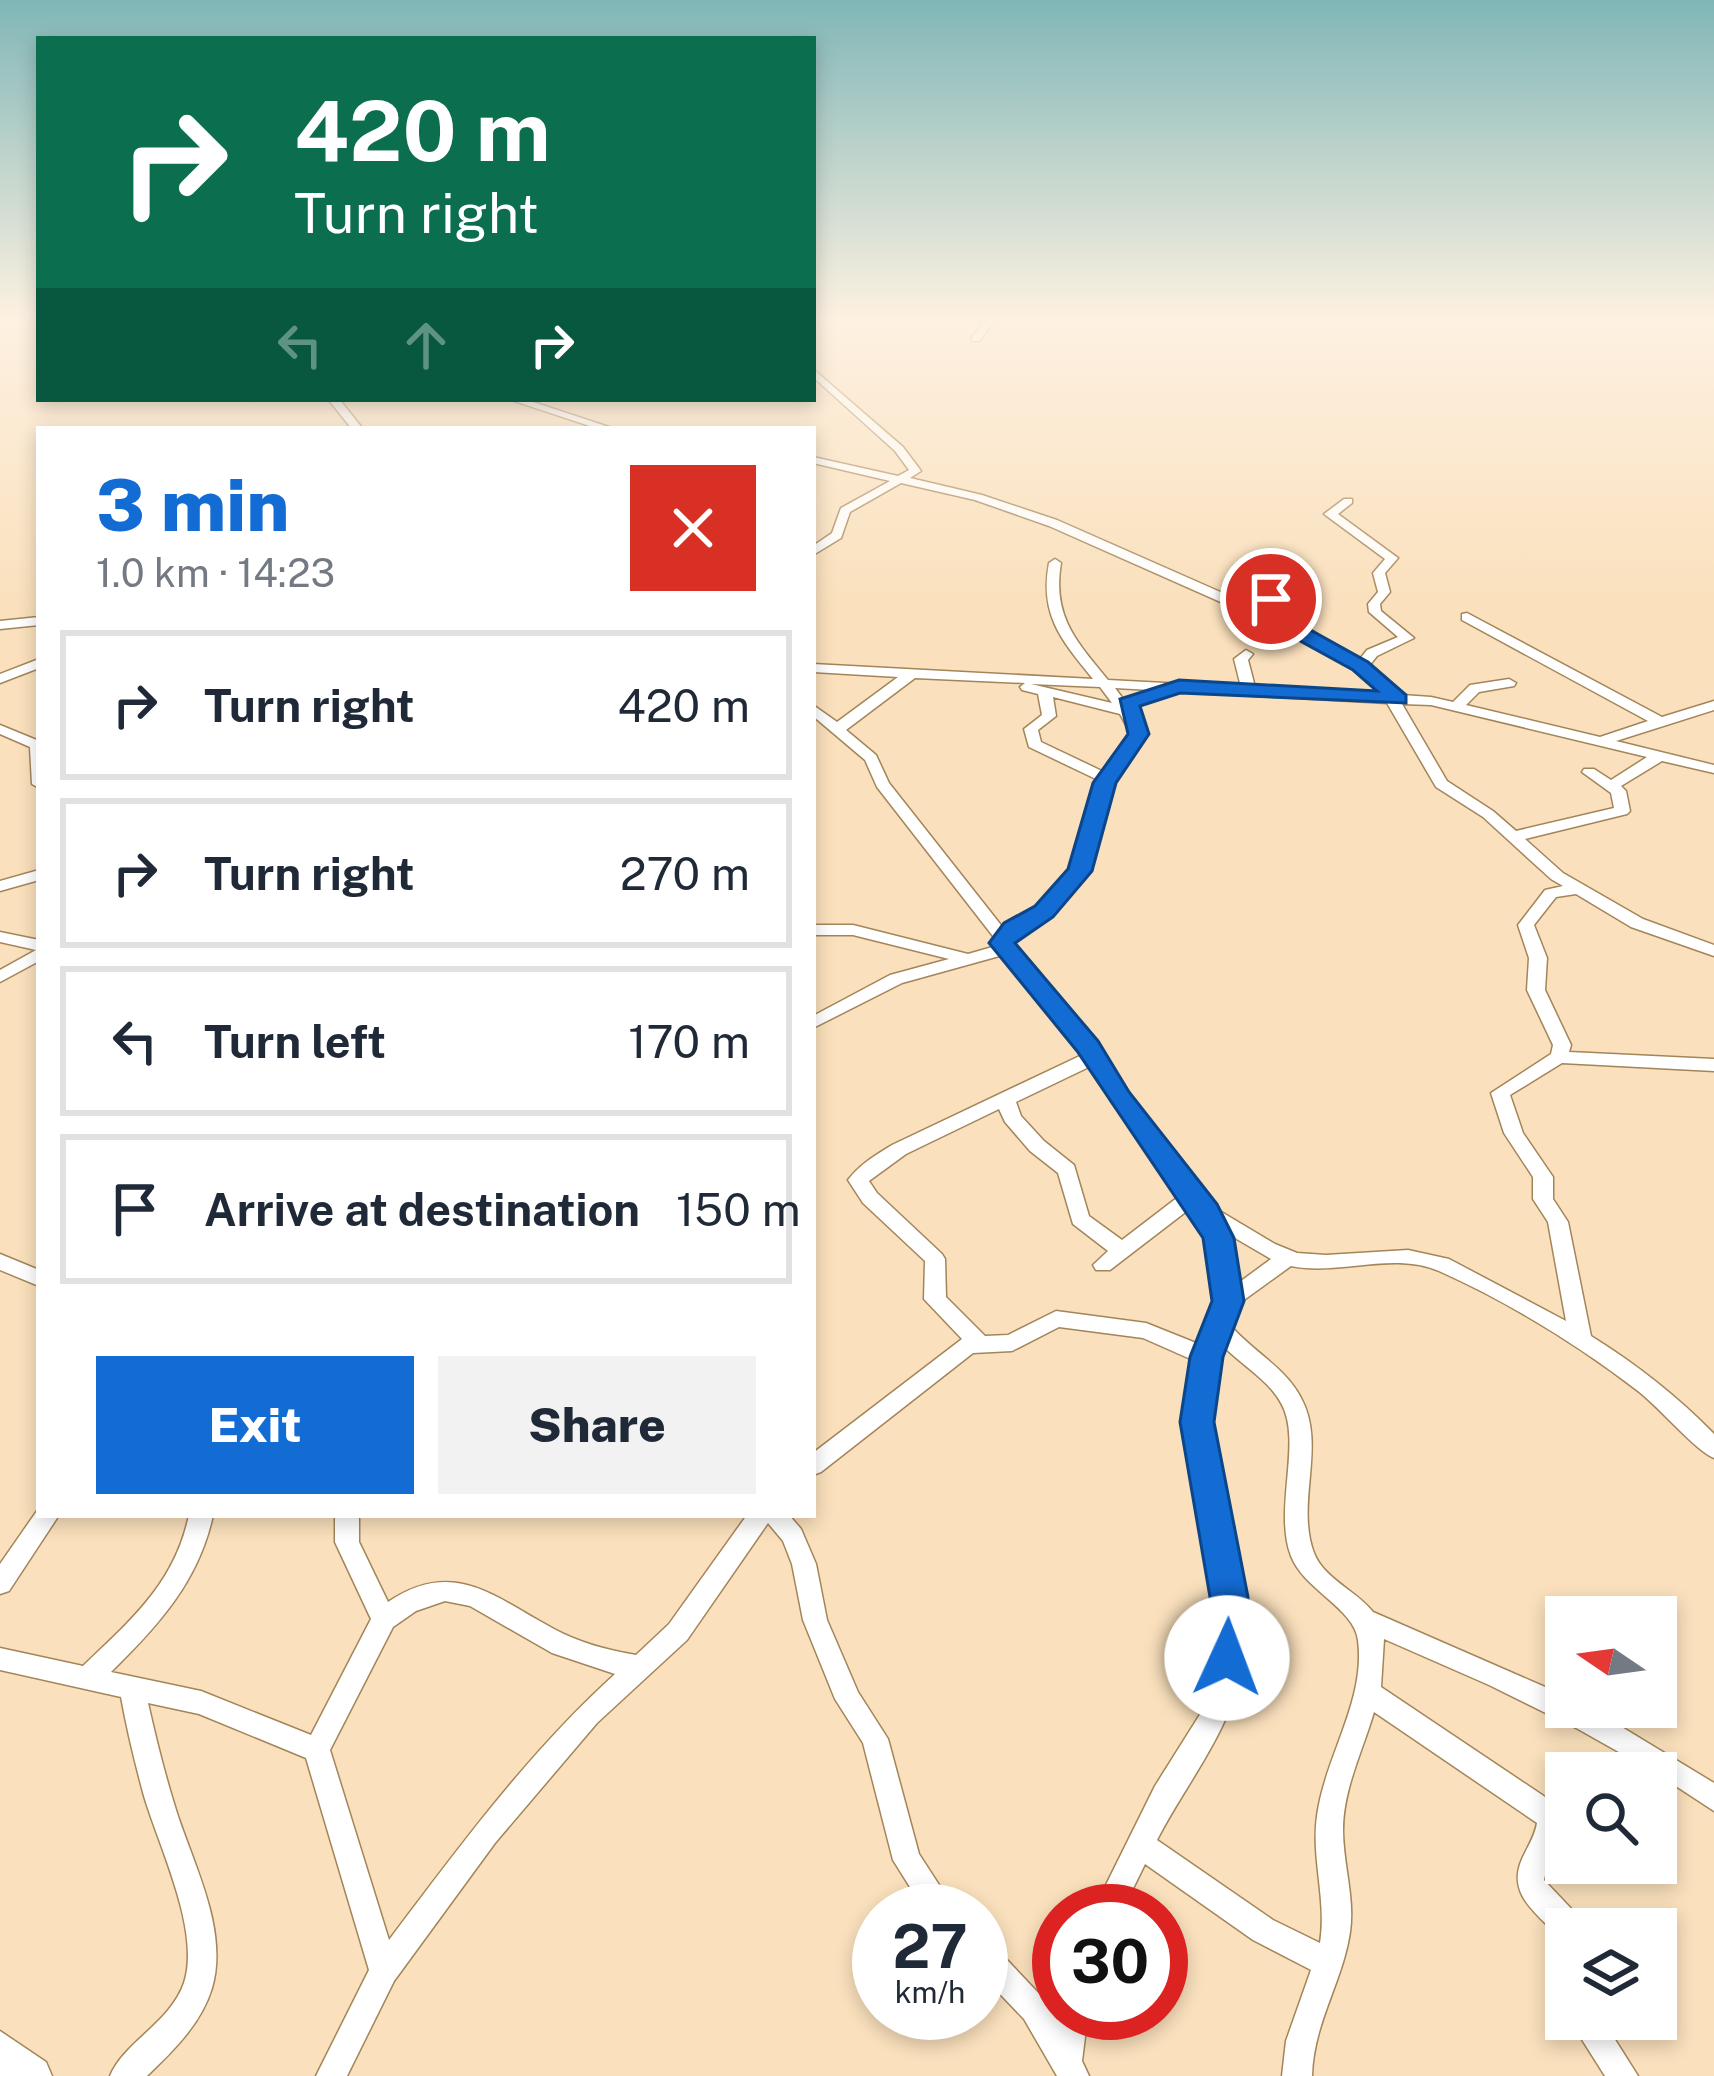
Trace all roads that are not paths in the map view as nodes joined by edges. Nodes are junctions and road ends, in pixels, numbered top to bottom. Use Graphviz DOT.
graph roads {
  1 [pos="571,417"];
  2 [pos="864,417"];
  3 [pos="600,426"];
  4 [pos="816,461"];
  5 [pos="905,478"];
  6 [pos="1348,501"];
  7 [pos="816,549"];
  8 [pos="1055,562"];
  9 [pos="1270,596"];
  10 [pos="1467,617"];
  11 [pos="36,621"];
  12 [pos="0,625"];
  13 [pos="1291,628"];
  14 [pos="1246,654"];
  15 [pos="36,664"];
  16 [pos="1360,666"];
  17 [pos="816,668"];
  18 [pos="912,673"];
  19 [pos="987,677"];
  20 [pos="0,680"];
  21 [pos="1509,683"];
  22 [pos="1111,685"];
  23 [pos="1179,687"];
  24 [pos="1250,689"];
  25 [pos="1045,693"];
  26 [pos="1395,699"];
  27 [pos="1458,705"];
  28 [pos="1714,705"];
  29 [pos="816,711"];
  30 [pos="1127,711"];
  31 [pos="1658,721"];
  32 [pos="839,728"];
  33 [pos="0,729"];
  34 [pos="1601,741"];
  35 [pos="36,745"];
  36 [pos="1660,755"];
  37 [pos="1714,769"];
  38 [pos="1588,772"];
  39 [pos="1107,779"];
  40 [pos="1611,786"];
  41 [pos="1512,837"];
  42 [pos="36,875"];
  43 [pos="0,886"];
  44 [pos="1575,889"];
  45 [pos="816,930"];
  46 [pos="0,938"];
  47 [pos="1003,943"];
  48 [pos="36,944"];
  49 [pos="1714,951"];
  50 [pos="36,957"];
  51 [pos="964,958"];
  52 [pos="0,977"];
  53 [pos="816,1021"];
  54 [pos="1094,1056"];
  55 [pos="1559,1057"];
  56 [pos="1714,1065"];
  57 [pos="1006,1102"];
  58 [pos="1200,1203"];
  59 [pos="1289,1257"];
  60 [pos="0,1261"];
  61 [pos="36,1279"];
  62 [pos="1228,1301"];
  63 [pos="1217,1325"];
  64 [pos="1580,1336"];
  65 [pos="978,1342"];
  66 [pos="1207,1357"];
  67 [pos="1714,1449"];
  68 [pos="816,1464"];
  69 [pos="45,1518"];
  70 [pos="200,1518"];
  71 [pos="347,1518"];
  72 [pos="758,1518"];
  73 [pos="778,1518"];
  74 [pos="0,1584"];
  75 [pos="385,1619"];
  76 [pos="1362,1619"];
  77 [pos="0,1659"];
  78 [pos="643,1667"];
  79 [pos="87,1679"];
  80 [pos="132,1687"];
  81 [pos="1366,1691"];
  82 [pos="316,1750"];
  83 [pos="1714,1798"];
  84 [pos="1140,1845"];
  85 [pos="923,1884"];
  86 [pos="1120,1884"];
  87 [pos="1551,1908"];
  88 [pos="1330,1964"];
  89 [pos="384,1971"];
  90 [pos="1008,1982"];
  91 [pos="1071,2040"];
  92 [pos="1598,2040"];
  93 [pos="0,2051"];
  94 [pos="1069,2070"];
  95 [pos="32,2076"];
  96 [pos="125,2076"];
  97 [pos="331,2076"];
  98 [pos="1297,2076"];
  99 [pos="1623,2076"];
  1 -- 3 [label="street"];
  2 -- 5 [label="street"];
  4 -- 5 [label="street"];
  5 -- 7 [label="street"];
  5 -- 13 [label="street"];
  6 -- 16 [label="street"];
  8 -- 22 [label="street"];
  9 -- 13 [label="street"];
  10 -- 31 [label="street"];
  11 -- 12 [label="street"];
  13 -- 16 [label="street"];
  14 -- 24 [label="street"];
  15 -- 20 [label="street"];
  16 -- 26 [label="street"];
  17 -- 18 [label="street"];
  18 -- 19 [label="street"];
  18 -- 32 [label="street"];
  19 -- 22 [label="street"];
  19 -- 25 [label="street"];
  21 -- 27 [label="street"];
  22 -- 23 [label="street"];
  22 -- 30 [label="street"];
  23 -- 24 [label="street"];
  23 -- 30 [label="street"];
  24 -- 26 [label="street"];
  25 -- 30 [label="street"];
  25 -- 39 [label="street"];
  26 -- 27 [label="street"];
  26 -- 41 [label="street"];
  27 -- 34 [label="street"];
  28 -- 31 [label="street"];
  29 -- 32 [label="street"];
  30 -- 39 [label="street"];
  31 -- 34 [label="street"];
  32 -- 47 [label="street"];
  33 -- 35 [label="street"];
  34 -- 36 [label="street"];
  36 -- 37 [label="street"];
  36 -- 40 [label="street"];
  38 -- 40 [label="street"];
  39 -- 47 [label="street"];
  40 -- 41 [label="street"];
  41 -- 44 [label="street"];
  42 -- 43 [label="street"];
  44 -- 49 [label="street"];
  44 -- 55 [label="street"];
  45 -- 51 [label="street"];
  46 -- 48 [label="street"];
  47 -- 51 [label="street"];
  47 -- 54 [label="street"];
  50 -- 52 [label="street"];
  51 -- 53 [label="street"];
  54 -- 57 [label="street"];
  54 -- 58 [label="street"];
  55 -- 56 [label="street"];
  55 -- 64 [label="street"];
  57 -- 58 [label="street"];
  57 -- 65 [label="street"];
  58 -- 59 [label="street"];
  58 -- 62 [label="street"];
  59 -- 62 [label="street"];
  59 -- 64 [label="street"];
  60 -- 61 [label="street"];
  62 -- 63 [label="street"];
  63 -- 66 [label="street"];
  63 -- 76 [label="street"];
  64 -- 67 [label="street"];
  65 -- 66 [label="street"];
  65 -- 68 [label="street"];
  66 -- 84 [label="street"];
  69 -- 74 [label="street"];
  70 -- 79 [label="street"];
  71 -- 75 [label="street"];
  72 -- 78 [label="street"];
  73 -- 85 [label="street"];
  75 -- 78 [label="street"];
  75 -- 82 [label="street"];
  76 -- 81 [label="street"];
  76 -- 83 [label="street"];
  77 -- 79 [label="street"];
  78 -- 89 [label="street"];
  79 -- 80 [label="street"];
  80 -- 82 [label="street"];
  80 -- 96 [label="street"];
  81 -- 87 [label="street"];
  81 -- 88 [label="street"];
  82 -- 89 [label="street"];
  84 -- 86 [label="street"];
  84 -- 88 [label="street"];
  88 -- 98 [label="street"];
  89 -- 97 [label="street"];
  90 -- 94 [label="street"];
  91 -- 94 [label="street"];
  92 -- 99 [label="street"];
  93 -- 95 [label="main road"];
}
